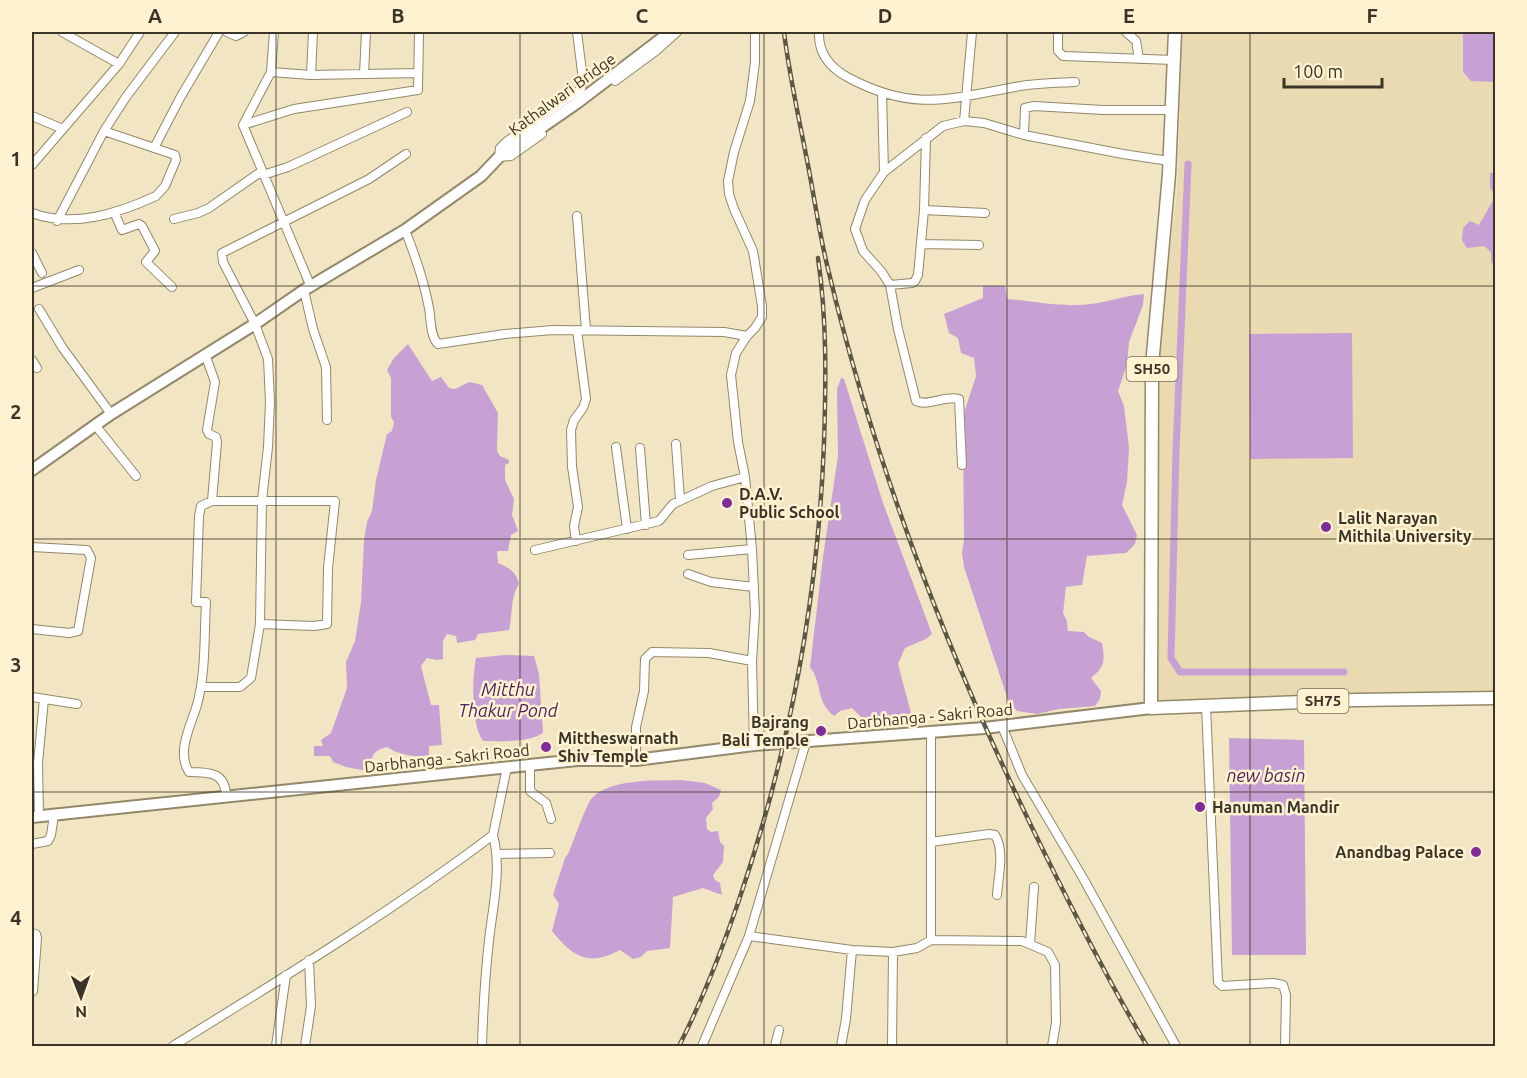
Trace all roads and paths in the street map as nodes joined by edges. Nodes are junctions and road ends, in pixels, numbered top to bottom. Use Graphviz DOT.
graph roads {
  1 [pos="62,32"];
  2 [pos="175,32"];
  3 [pos="219,32"];
  4 [pos="227,32"];
  5 [pos="243,32"];
  6 [pos="274,32"];
  7 [pos="313,32"];
  8 [pos="366,32"];
  9 [pos="419,32"];
  10 [pos="670,32"];
  11 [pos="677,32"];
  12 [pos="754,32"];
  13 [pos="819,32"];
  14 [pos="972,32"];
  15 [pos="1058,32"];
  16 [pos="1126,32"];
  17 [pos="1175,32"];
  18 [pos="135,33"];
  19 [pos="576,33"];
  20 [pos="1138,59"];
  21 [pos="1174,60"];
  22 [pos="119,64"];
  23 [pos="271,72"];
  24 [pos="418,73"];
  25 [pos="364,74"];
  26 [pos="311,75"];
  27 [pos="1075,82"];
  28 [pos="882,93"];
  29 [pos="966,98"];
  30 [pos="1171,110"];
  31 [pos="407,112"];
  32 [pos="32,116"];
  33 [pos="964,121"];
  34 [pos="243,124"];
  35 [pos="63,129"];
  36 [pos="104,131"];
  37 [pos="1024,135"];
  38 [pos="926,138"];
  39 [pos="154,148"];
  40 [pos="406,154"];
  41 [pos="499,157"];
  42 [pos="1169,161"];
  43 [pos="32,165"];
  44 [pos="884,172"];
  45 [pos="262,173"];
  46 [pos="924,210"];
  47 [pos="114,212"];
  48 [pos="32,213"];
  49 [pos="985,213"];
  50 [pos="577,216"];
  51 [pos="174,219"];
  52 [pos="57,221"];
  53 [pos="285,222"];
  54 [pos="405,230"];
  55 [pos="922,244"];
  56 [pos="978,245"];
  57 [pos="32,253"];
  58 [pos="79,270"];
  59 [pos="42,273"];
  60 [pos="890,285"];
  61 [pos="172,287"];
  62 [pos="32,288"];
  63 [pos="307,288"];
  64 [pos="39,309"];
  65 [pos="255,324"];
  66 [pos="581,330"];
  67 [pos="747,336"];
  68 [pos="205,354"];
  69 [pos="32,360"];
  70 [pos="37,368"];
  71 [pos="111,414"];
  72 [pos="327,420"];
  73 [pos="96,426"];
  74 [pos="676,444"];
  75 [pos="616,447"];
  76 [pos="640,448"];
  77 [pos="962,465"];
  78 [pos="32,470"];
  79 [pos="136,476"];
  80 [pos="745,477"];
  81 [pos="262,500"];
  82 [pos="680,500"];
  83 [pos="212,501"];
  84 [pos="646,525"];
  85 [pos="627,529"];
  86 [pos="576,541"];
  87 [pos="32,547"];
  88 [pos="752,549"];
  89 [pos="535,550"];
  90 [pos="688,555"];
  91 [pos="688,574"];
  92 [pos="754,587"];
  93 [pos="260,624"];
  94 [pos="32,629"];
  95 [pos="752,661"];
  96 [pos="201,687"];
  97 [pos="32,697"];
  98 [pos="1496,698"];
  99 [pos="44,699"];
  100 [pos="77,704"];
  101 [pos="1206,705"];
  102 [pos="1151,708"];
  103 [pos="1002,726"];
  104 [pos="931,732"];
  105 [pos="806,742"];
  106 [pos="754,745"];
  107 [pos="636,760"];
  108 [pos="530,765"];
  109 [pos="507,767"];
  110 [pos="226,797"];
  111 [pos="54,815"];
  112 [pos="35,817"];
  113 [pos="551,819"];
  114 [pos="493,835"];
  115 [pos="931,842"];
  116 [pos="32,844"];
  117 [pos="550,853"];
  118 [pos="498,854"];
  119 [pos="1034,887"];
  120 [pos="997,895"];
  121 [pos="32,933"];
  122 [pos="749,936"];
  123 [pos="931,940"];
  124 [pos="1030,944"];
  125 [pos="852,950"];
  126 [pos="893,952"];
  127 [pos="309,960"];
  128 [pos="286,975"];
  129 [pos="33,991"];
  130 [pos="779,1030"];
  131 [pos="173,1047"];
  132 [pos="276,1047"];
  133 [pos="305,1047"];
  134 [pos="482,1047"];
  135 [pos="702,1047"];
  136 [pos="775,1047"];
  137 [pos="841,1047"];
  138 [pos="892,1047"];
  139 [pos="1052,1047"];
  140 [pos="1176,1047"];
  141 [pos="1285,1047"];
  1 -- 22 [label="street"];
  2 -- 36 [label="street"];
  3 -- 39 [label="street"];
  4 -- 5 [label="street"];
  6 -- 23 [label="street"];
  7 -- 26 [label="street"];
  8 -- 25 [label="street"];
  9 -- 24 [label="street"];
  10 -- 41 [label="main road, Kathalwari Bridge"];
  11 -- 41 [label="street"];
  12 -- 67 [label="street"];
  13 -- 28 [label="street"];
  14 -- 29 [label="street"];
  15 -- 20 [label="street"];
  16 -- 20 [label="street"];
  17 -- 21 [label="main road, SH50"];
  18 -- 22 [label="street"];
  19 -- 41 [label="street"];
  20 -- 21 [label="street"];
  21 -- 30 [label="main road, SH50"];
  22 -- 35 [label="street"];
  23 -- 26 [label="street"];
  23 -- 34 [label="street"];
  24 -- 25 [label="street"];
  24 -- 34 [label="street"];
  25 -- 26 [label="street"];
  27 -- 29 [label="street"];
  28 -- 29 [label="street"];
  28 -- 44 [label="street"];
  29 -- 33 [label="street"];
  30 -- 37 [label="street"];
  30 -- 42 [label="main road, SH50"];
  31 -- 45 [label="street"];
  32 -- 35 [label="street"];
  33 -- 37 [label="street"];
  33 -- 38 [label="street"];
  34 -- 45 [label="street"];
  35 -- 43 [label="street"];
  36 -- 39 [label="street"];
  36 -- 52 [label="street"];
  37 -- 42 [label="street"];
  38 -- 44 [label="street"];
  38 -- 46 [label="street"];
  39 -- 47 [label="street"];
  40 -- 53 [label="street"];
  41 -- 54 [label="main road, Kathalwari Bridge"];
  42 -- 102 [label="main road, SH50"];
  44 -- 60 [label="street"];
  45 -- 51 [label="street"];
  45 -- 53 [label="street"];
  46 -- 49 [label="street"];
  46 -- 55 [label="street"];
  47 -- 52 [label="street"];
  47 -- 61 [label="street"];
  48 -- 52 [label="street"];
  50 -- 66 [label="street"];
  53 -- 63 [label="street"];
  53 -- 65 [label="street"];
  54 -- 63 [label="main road, Kathalwari Bridge"];
  54 -- 66 [label="street"];
  55 -- 56 [label="street"];
  55 -- 60 [label="street"];
  57 -- 59 [label="street"];
  58 -- 62 [label="street"];
  60 -- 77 [label="street"];
  63 -- 65 [label="main road, Kathalwari Bridge"];
  63 -- 72 [label="street"];
  64 -- 71 [label="street"];
  65 -- 68 [label="main road, Kathalwari Bridge"];
  65 -- 81 [label="street"];
  66 -- 67 [label="street"];
  66 -- 86 [label="street"];
  67 -- 80 [label="street"];
  68 -- 71 [label="main road, Kathalwari Bridge"];
  68 -- 83 [label="street"];
  69 -- 70 [label="street"];
  71 -- 73 [label="main road, Kathalwari Bridge"];
  73 -- 78 [label="main road, Kathalwari Bridge"];
  73 -- 79 [label="street"];
  74 -- 82 [label="street"];
  75 -- 85 [label="street"];
  76 -- 84 [label="street"];
  80 -- 82 [label="street"];
  80 -- 88 [label="street"];
  81 -- 83 [label="street"];
  81 -- 93 [label="street"];
  81 -- 93 [label="street"];
  82 -- 84 [label="street"];
  83 -- 96 [label="street"];
  84 -- 85 [label="street"];
  85 -- 86 [label="street"];
  86 -- 89 [label="street"];
  87 -- 94 [label="street"];
  88 -- 90 [label="street"];
  88 -- 92 [label="street"];
  91 -- 92 [label="street"];
  92 -- 95 [label="street"];
  93 -- 96 [label="street"];
  95 -- 106 [label="street"];
  95 -- 107 [label="street"];
  96 -- 110 [label="street"];
  97 -- 99 [label="street"];
  98 -- 101 [label="main road, SH75"];
  99 -- 100 [label="street"];
  99 -- 112 [label="street"];
  101 -- 102 [label="main road, SH75"];
  101 -- 141 [label="street"];
  102 -- 103 [label="main road, Darbhanga - Sakri Road"];
  103 -- 104 [label="main road, Darbhanga - Sakri Road"];
  103 -- 140 [label="street"];
  104 -- 105 [label="main road, Darbhanga - Sakri Road"];
  104 -- 115 [label="street"];
  105 -- 106 [label="main road, Darbhanga - Sakri Road"];
  105 -- 122 [label="street"];
  106 -- 107 [label="main road, Darbhanga - Sakri Road"];
  107 -- 108 [label="main road, Darbhanga - Sakri Road"];
  108 -- 109 [label="main road, Darbhanga - Sakri Road"];
  108 -- 113 [label="street"];
  109 -- 110 [label="main road, Darbhanga - Sakri Road"];
  109 -- 114 [label="street"];
  110 -- 111 [label="main road, Darbhanga - Sakri Road"];
  111 -- 112 [label="main road, Darbhanga - Sakri Road"];
  111 -- 116 [label="street"];
  114 -- 118 [label="street"];
  114 -- 127 [label="street"];
  115 -- 120 [label="street"];
  115 -- 123 [label="street"];
  117 -- 118 [label="street"];
  118 -- 134 [label="street"];
  119 -- 124 [label="street"];
  121 -- 129 [label="street"];
  122 -- 125 [label="street"];
  122 -- 135 [label="street"];
  123 -- 124 [label="street"];
  123 -- 126 [label="street"];
  124 -- 139 [label="street"];
  125 -- 126 [label="street"];
  125 -- 137 [label="street"];
  126 -- 138 [label="street"];
  127 -- 128 [label="street"];
  127 -- 133 [label="street"];
  128 -- 131 [label="street"];
  128 -- 132 [label="street"];
  130 -- 136 [label="street"];
}
